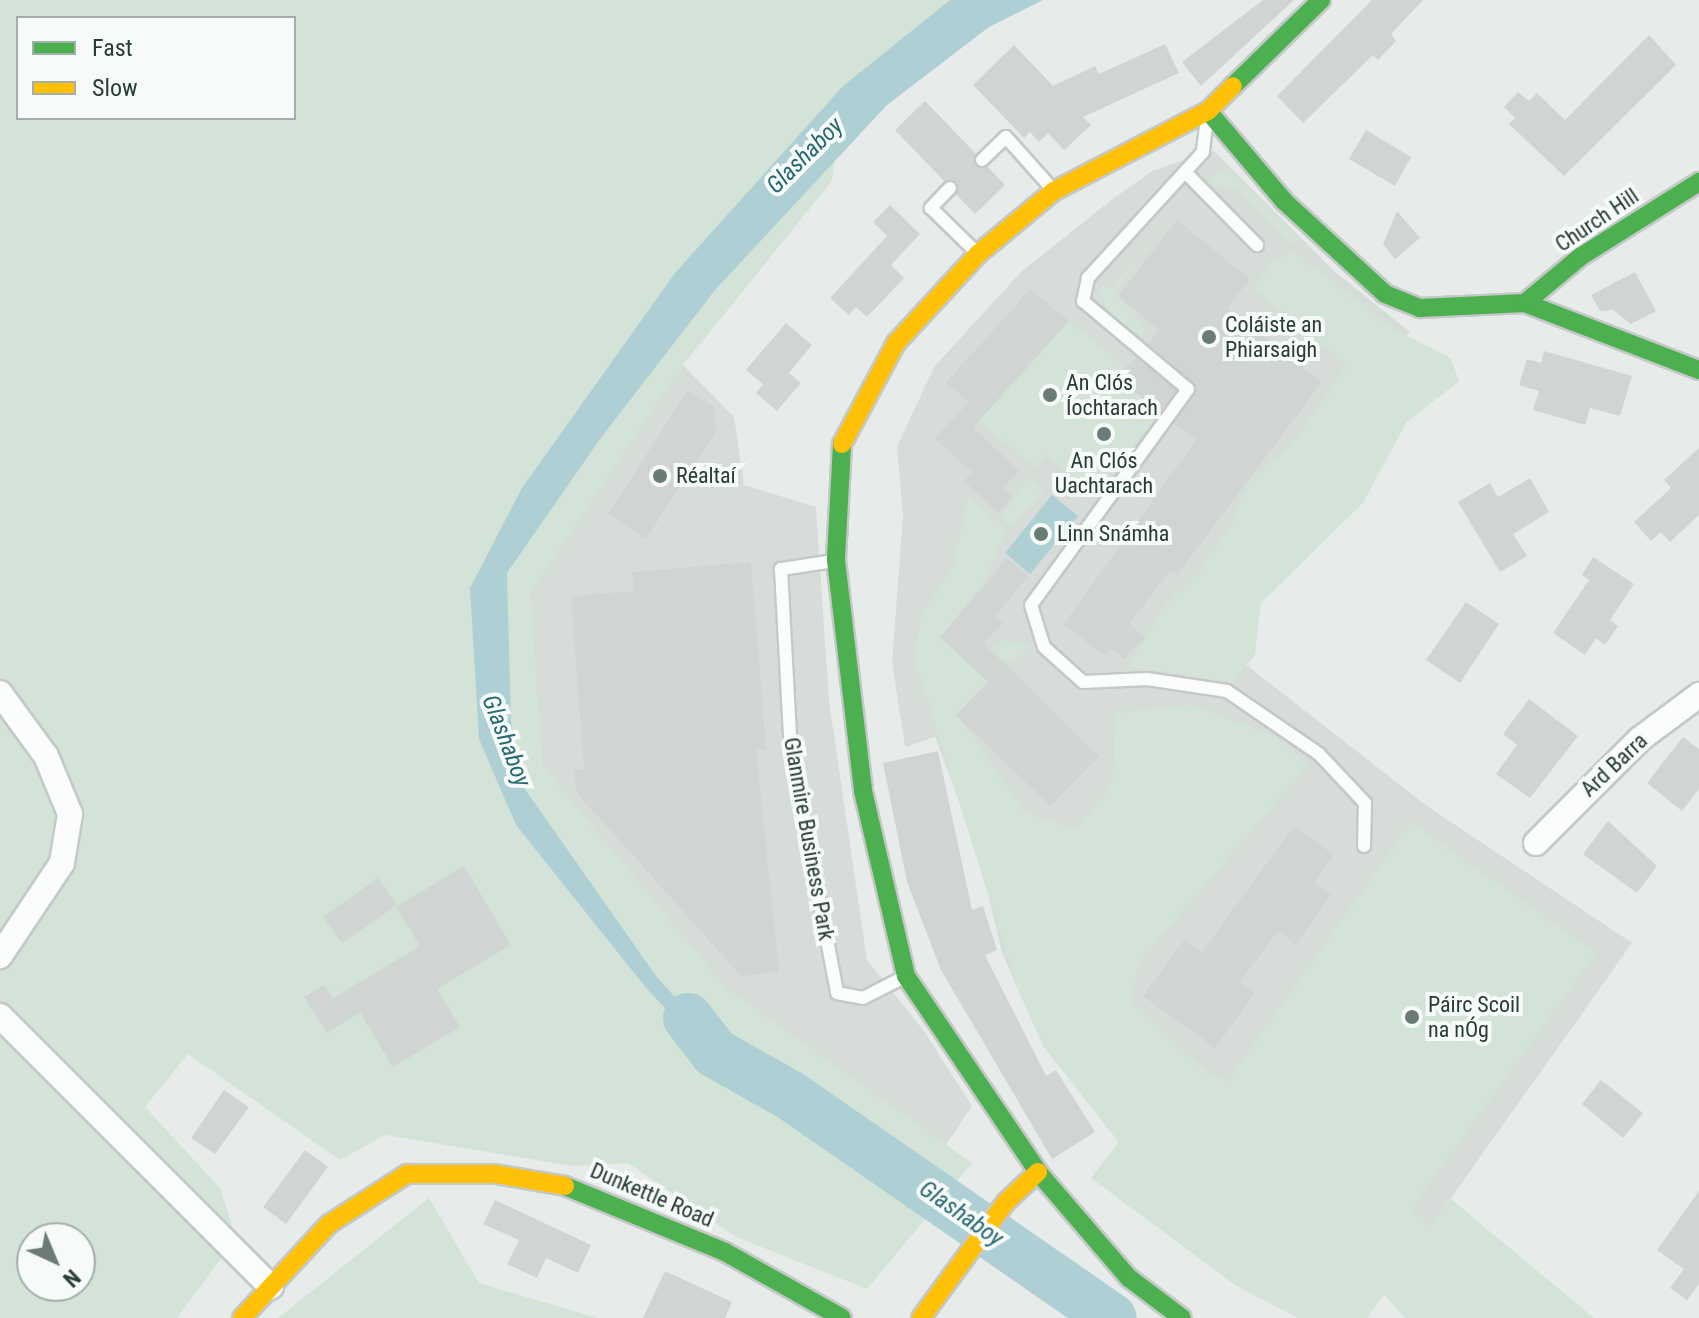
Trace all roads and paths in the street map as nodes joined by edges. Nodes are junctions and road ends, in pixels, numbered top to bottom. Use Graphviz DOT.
graph roads {
  1 [pos="1321,0"];
  2 [pos="1208,111"];
  3 [pos="982,160"];
  4 [pos="1187,174"];
  5 [pos="1699,182"];
  6 [pos="950,188"];
  7 [pos="1054,191"];
  8 [pos="1257,245"];
  9 [pos="978,254"];
  10 [pos="1525,303"];
  11 [pos="1699,370"];
  12 [pos="836,560"];
  13 [pos="0,693"];
  14 [pos="1699,695"];
  15 [pos="1536,843"];
  16 [pos="1364,846"];
  17 [pos="0,956"];
  18 [pos="906,976"];
  19 [pos="0,1016"];
  20 [pos="1038,1172"];
  21 [pos="271,1287"];
  22 [pos="242,1318"];
  23 [pos="842,1318"];
  24 [pos="921,1318"];
  25 [pos="1182,1318"];
  1 -- 2 [label="street"];
  2 -- 4 [label="lane"];
  2 -- 7 [label="street"];
  2 -- 10 [label="street"];
  3 -- 7 [label="lane"];
  4 -- 8 [label="lane"];
  4 -- 16 [label="lane"];
  5 -- 10 [label="street, Church Hill"];
  6 -- 9 [label="lane"];
  7 -- 9 [label="street"];
  9 -- 12 [label="street"];
  10 -- 11 [label="street"];
  12 -- 18 [label="street"];
  12 -- 18 [label="lane, Glanmire Business Park"];
  13 -- 17 [label="street"];
  14 -- 15 [label="street, Ard Barra"];
  18 -- 20 [label="street"];
  19 -- 21 [label="street"];
  20 -- 24 [label="street"];
  20 -- 25 [label="street"];
  21 -- 22 [label="street, Dunkettle Road"];
  21 -- 23 [label="street, Dunkettle Road"];
}
